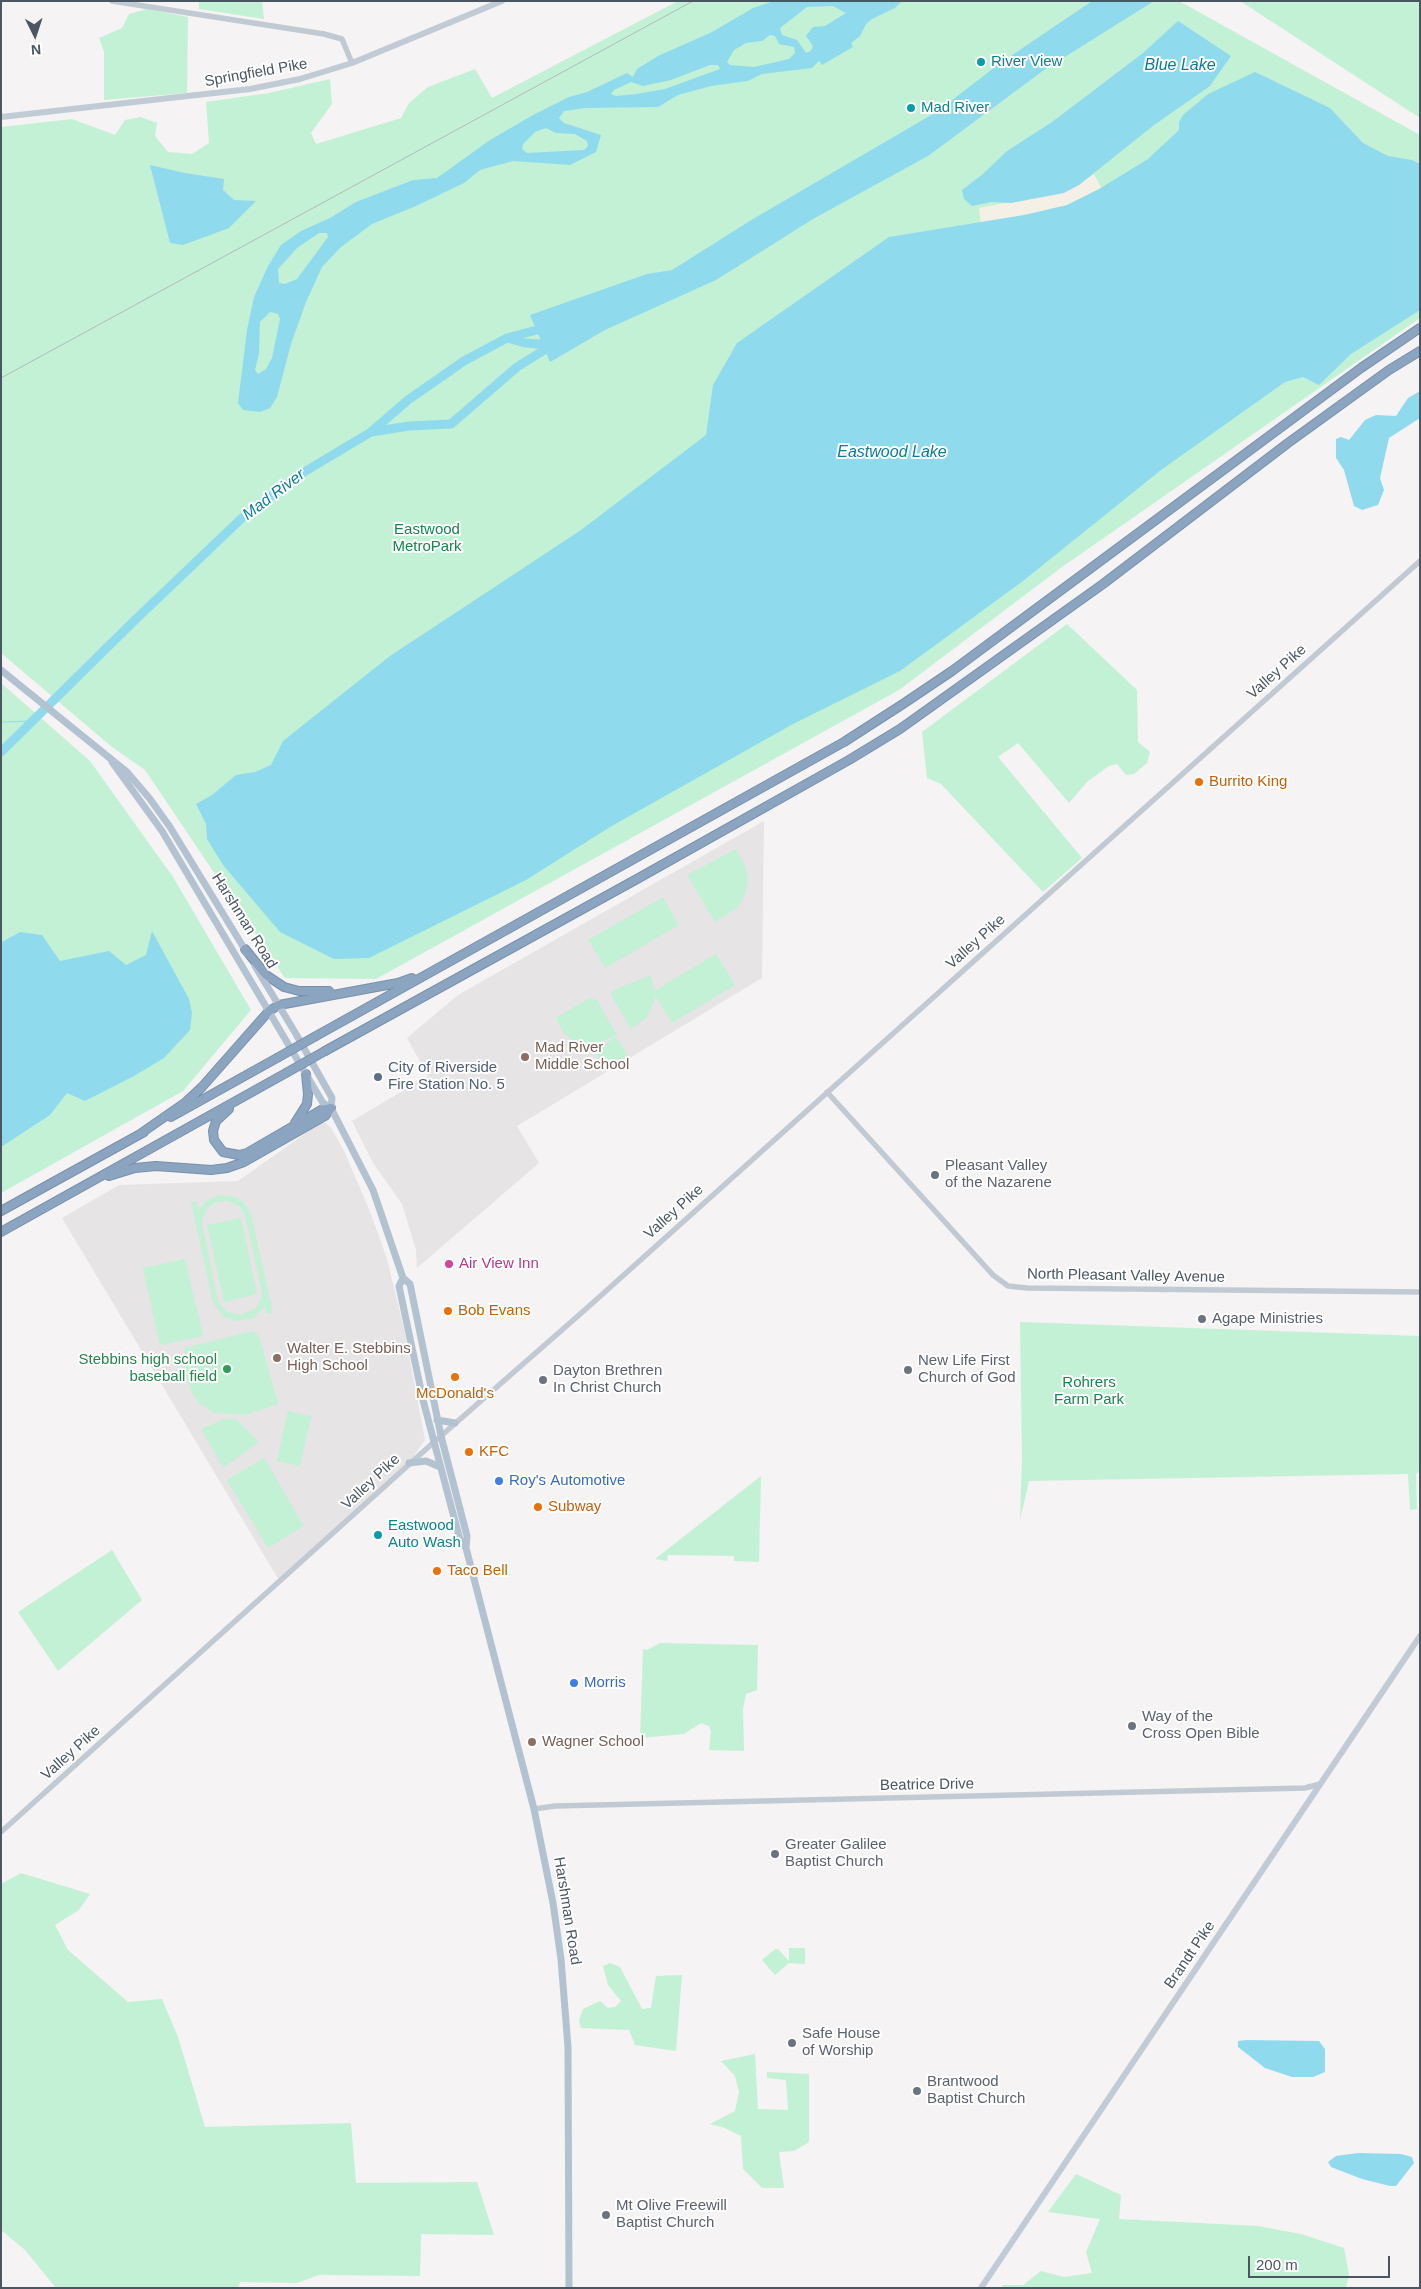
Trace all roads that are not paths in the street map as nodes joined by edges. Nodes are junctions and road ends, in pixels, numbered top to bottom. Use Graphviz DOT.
graph roads {
  1 [pos="112,1"];
  2 [pos="502,1"];
  3 [pos="352,63"];
  4 [pos="1,117"];
  5 [pos="1420,328"];
  6 [pos="1420,350"];
  7 [pos="1420,561"];
  8 [pos="1,670"];
  9 [pos="112,762"];
  10 [pos="245,949"];
  11 [pos="440,967"];
  12 [pos="358,990"];
  13 [pos="279,1005"];
  14 [pos="269,1011"];
  15 [pos="306,1074"];
  16 [pos="260,1087"];
  17 [pos="827,1092"];
  18 [pos="331,1108"];
  19 [pos="286,1131"];
  20 [pos="140,1134"];
  21 [pos="86,1185"];
  22 [pos="1,1211"];
  23 [pos="1,1232"];
  24 [pos="403,1278"];
  25 [pos="1420,1292"];
  26 [pos="438,1420"];
  27 [pos="455,1423"];
  28 [pos="441,1436"];
  29 [pos="434,1442"];
  30 [pos="409,1464"];
  31 [pos="440,1467"];
  32 [pos="466,1548"];
  33 [pos="1420,1636"];
  34 [pos="1320,1784"];
  35 [pos="534,1808"];
  36 [pos="1,1832"];
  37 [pos="569,2288"];
  38 [pos="981,2288"];
  1 -- 3 [label="street"];
  2 -- 3 [label="main road, Springfield Pike"];
  3 -- 4 [label="main road, Springfield Pike"];
  5 -- 11 [label="highway"];
  6 -- 16 [label="highway, bridge"];
  7 -- 17 [label="street, Valley Pike"];
  8 -- 9 [label="main road, Harshman Road"];
  9 -- 10 [label="main road, Harshman Road"];
  9 -- 14 [label="main road, Harshman Road"];
  10 -- 12 [label="highway"];
  10 -- 13 [label="main road, Harshman Road"];
  11 -- 12 [label="highway"];
  11 -- 20 [label="highway, bridge"];
  12 -- 13 [label="highway"];
  13 -- 14 [label="highway"];
  13 -- 18 [label="main road, Harshman Road"];
  14 -- 15 [label="main road, Harshman Road"];
  14 -- 20 [label="highway"];
  15 -- 18 [label="main road, Harshman Road"];
  15 -- 19 [label="highway"];
  16 -- 19 [label="highway"];
  16 -- 21 [label="highway"];
  17 -- 25 [label="street, North Pleasant Valley Avenue"];
  17 -- 27 [label="street, Valley Pike"];
  18 -- 19 [label="highway"];
  18 -- 21 [label="highway"];
  18 -- 24 [label="main road, Harshman Road"];
  20 -- 22 [label="highway"];
  21 -- 23 [label="highway"];
  24 -- 26 [label="main road, Harshman Road"];
  24 -- 29 [label="main road, Harshman Road"];
  26 -- 27 [label="main road"];
  26 -- 28 [label="main road, Harshman Road"];
  27 -- 28 [label="street, Valley Pike"];
  28 -- 29 [label="street, Valley Pike"];
  28 -- 32 [label="main road, Harshman Road"];
  29 -- 30 [label="street, Valley Pike"];
  29 -- 31 [label="main road, Harshman Road"];
  30 -- 31 [label="main road"];
  30 -- 36 [label="street, Valley Pike"];
  31 -- 32 [label="main road, Harshman Road"];
  32 -- 35 [label="main road, Harshman Road"];
  33 -- 34 [label="main road, Brandt Pike"];
  34 -- 35 [label="street, Beatrice Drive"];
  34 -- 38 [label="main road, Brandt Pike"];
  35 -- 37 [label="main road, Harshman Road"];
}
